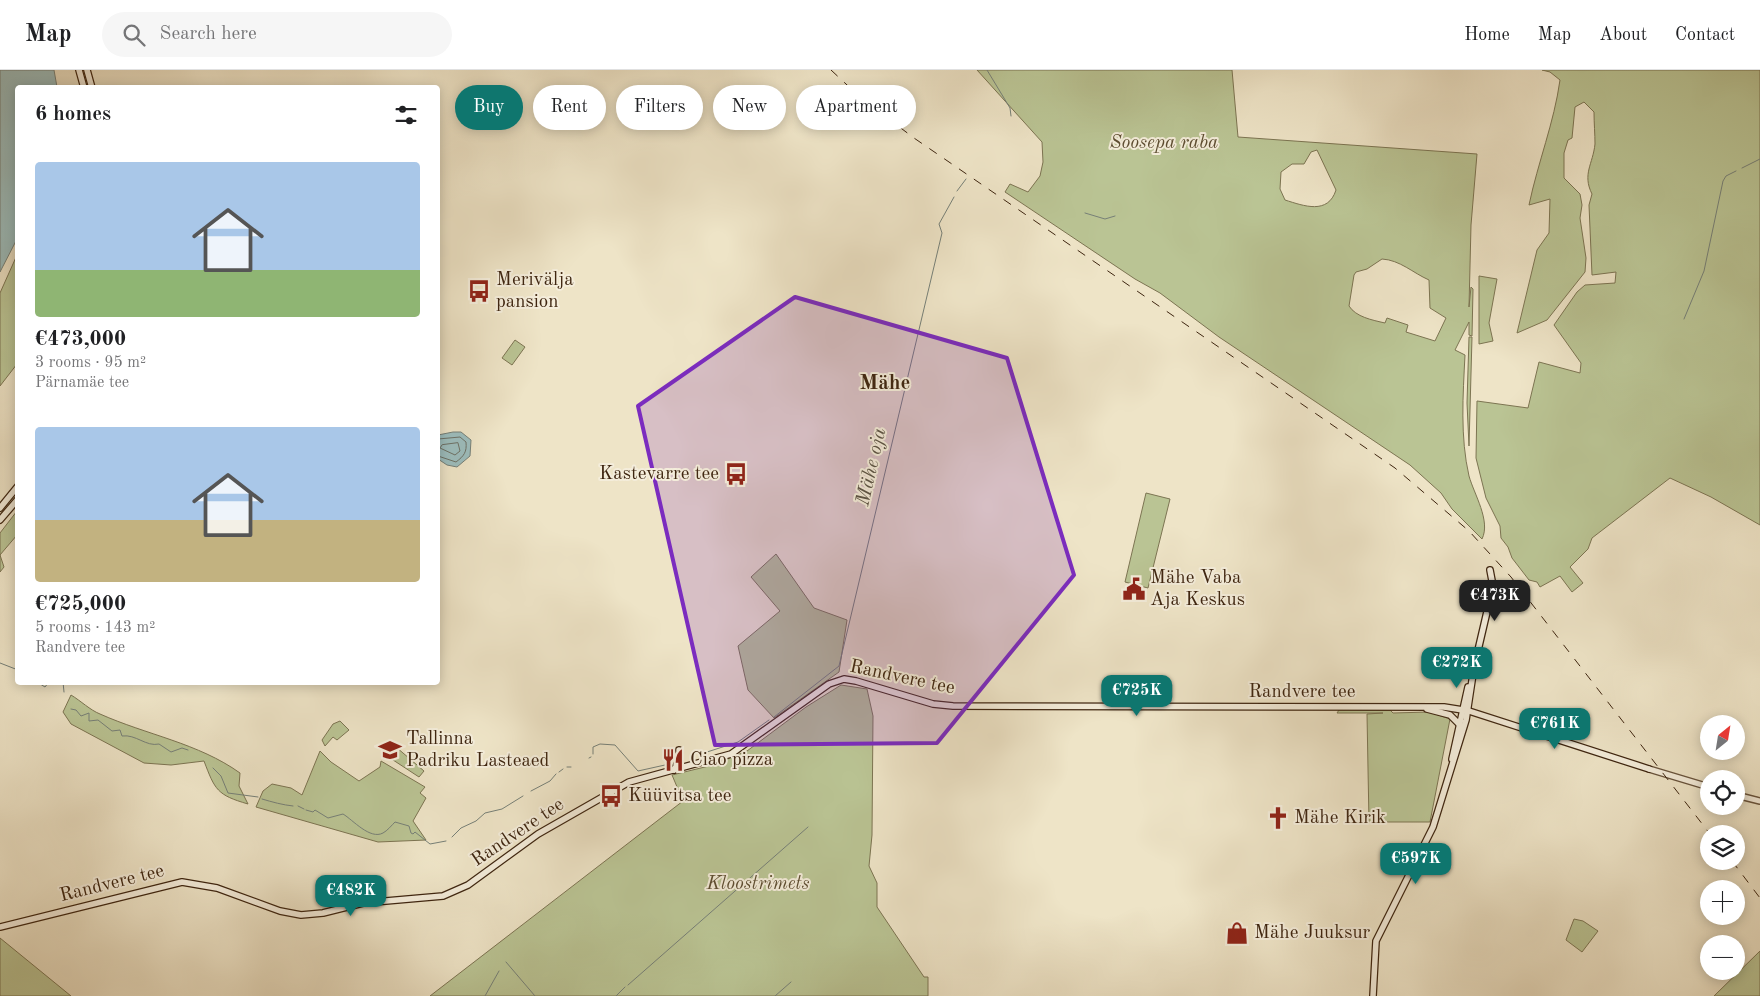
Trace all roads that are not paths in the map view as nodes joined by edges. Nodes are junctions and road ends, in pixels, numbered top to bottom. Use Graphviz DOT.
graph roads {
  1 [pos="79,70"];
  2 [pos="87,70"];
  3 [pos="83,85"];
  4 [pos="91,85"];
  5 [pos="15,490"];
  6 [pos="15,502"];
  7 [pos="0,508"];
  8 [pos="0,520"];
  9 [pos="1490,570"];
  10 [pos="1421,708"];
  11 [pos="1466,711"];
  12 [pos="1460,724"];
  13 [pos="680,750"];
  14 [pos="1649,769"];
  15 [pos="674,770"];
  16 [pos="1449,773"];
  17 [pos="1700,784"];
  18 [pos="1745,797"];
  19 [pos="1760,801"];
  20 [pos="0,927"];
  21 [pos="1373,996"];
  1 -- 3 [label="main road"];
  2 -- 4 [label="main road"];
  5 -- 7 [label="main road"];
  6 -- 8 [label="main road"];
  9 -- 11 [label="main road"];
  10 -- 11 [label="main road, Randvere tee"];
  10 -- 12 [label="main road"];
  10 -- 15 [label="main road, Randvere tee"];
  11 -- 12 [label="main road"];
  11 -- 14 [label="main road, Randvere tee"];
  11 -- 16 [label="main road"];
  12 -- 16 [label="main road"];
  13 -- 15 [label="main road"];
  14 -- 17 [label="street, Randvere tee"];
  15 -- 20 [label="main road, Randvere tee"];
  16 -- 21 [label="main road"];
  18 -- 19 [label="street"];
}
